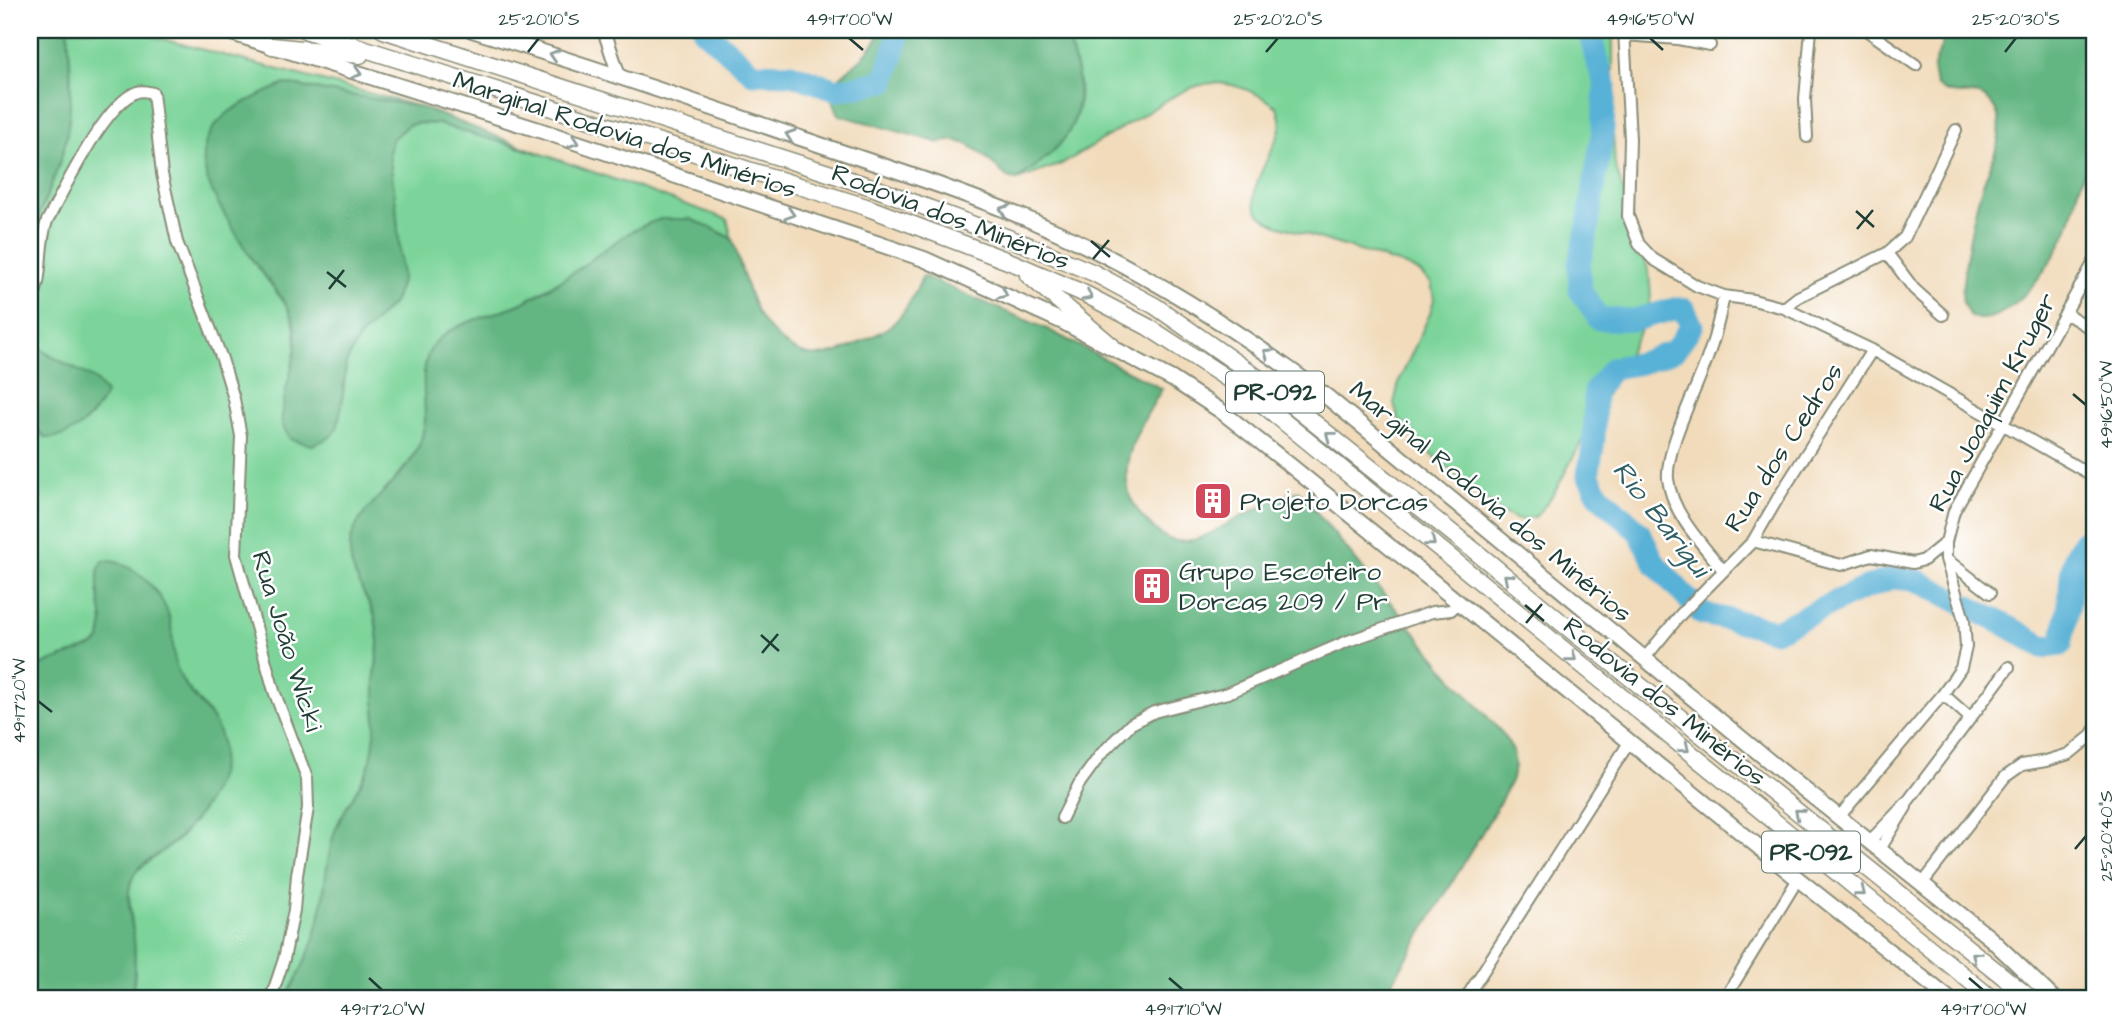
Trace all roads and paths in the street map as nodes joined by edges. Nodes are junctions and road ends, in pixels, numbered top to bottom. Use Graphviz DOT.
graph roads {
  1 [pos="222,30"];
  2 [pos="305,30"];
  3 [pos="383,30"];
  4 [pos="408,30"];
  5 [pos="472,30"];
  6 [pos="604,30"];
  7 [pos="1811,30"];
  8 [pos="1866,30"];
  9 [pos="1625,32"];
  10 [pos="1710,45"];
  11 [pos="272,46"];
  12 [pos="436,47"];
  13 [pos="393,59"];
  14 [pos="1916,65"];
  15 [pos="619,76"];
  16 [pos="1956,130"];
  17 [pos="1807,138"];
  18 [pos="1886,253"];
  19 [pos="2095,260"];
  20 [pos="1016,264"];
  21 [pos="1724,296"];
  22 [pos="30,304"];
  23 [pos="1784,308"];
  24 [pos="2065,313"];
  25 [pos="1943,315"];
  26 [pos="2095,331"];
  27 [pos="1112,346"];
  28 [pos="1872,350"];
  29 [pos="2002,424"];
  30 [pos="2095,477"];
  31 [pos="1753,541"];
  32 [pos="1946,542"];
  33 [pos="1946,559"];
  34 [pos="1723,570"];
  35 [pos="1990,593"];
  36 [pos="1460,601"];
  37 [pos="1644,659"];
  38 [pos="2009,667"];
  39 [pos="1943,694"];
  40 [pos="1970,718"];
  41 [pos="2095,729"];
  42 [pos="1630,741"];
  43 [pos="1839,817"];
  44 [pos="1062,818"];
  45 [pos="1875,845"];
  46 [pos="1798,879"];
  47 [pos="1922,884"];
  48 [pos="271,998"];
  49 [pos="1467,998"];
  50 [pos="1725,998"];
  51 [pos="1948,998"];
  52 [pos="1991,998"];
  53 [pos="2030,998"];
  54 [pos="2053,998"];
  1 -- 11 [label="main road, Marginal Rodovia dos Minérios"];
  2 -- 13 [label="main road, Rodovia dos Minérios / PR-092"];
  3 -- 12 [label="main road, Rodovia dos Minérios / PR-092"];
  4 -- 12 [label="main road"];
  15 -- 5 [label="main road, Marginal Rodovia dos Minérios, one-way"];
  6 -- 15 [label="street"];
  7 -- 17 [label="street"];
  8 -- 14 [label="street"];
  9 -- 10 [label="street"];
  9 -- 21 [label="street"];
  11 -- 13 [label="main road"];
  11 -- 27 [label="main road, Marginal Rodovia dos Minérios, one-way"];
  53 -- 12 [label="main road, Rodovia dos Minérios / PR-092, one-way"];
  13 -- 20 [label="main road, Rodovia dos Minérios / PR-092"];
  37 -- 15 [label="main road, Marginal Rodovia dos Minérios, one-way"];
  16 -- 18 [label="street"];
  18 -- 23 [label="street"];
  18 -- 25 [label="street"];
  19 -- 24 [label="street, Rua Joaquim Kruger"];
  20 -- 27 [label="main road"];
  20 -- 52 [label="main road, Rodovia dos Minérios / PR-092, one-way"];
  21 -- 23 [label="street"];
  21 -- 34 [label="street"];
  22 -- 48 [label="street, Rua João Wicki"];
  23 -- 28 [label="street"];
  24 -- 26 [label="street"];
  24 -- 29 [label="street, Rua Joaquim Kruger"];
  27 -- 36 [label="main road, Marginal Rodovia dos Minérios"];
  28 -- 29 [label="street"];
  28 -- 31 [label="street, Rua dos Cedros"];
  29 -- 30 [label="street"];
  29 -- 32 [label="street, Rua Joaquim Kruger"];
  31 -- 32 [label="street"];
  31 -- 34 [label="street, Rua dos Cedros"];
  32 -- 33 [label="street, Rua Joaquim Kruger"];
  33 -- 35 [label="street"];
  33 -- 39 [label="street, Rua Joaquim Kruger"];
  34 -- 37 [label="street, Rua dos Cedros"];
  36 -- 42 [label="main road, Marginal Rodovia dos Minérios"];
  36 -- 44 [label="street"];
  37 -- 43 [label="main road, Marginal Rodovia dos Minérios"];
  38 -- 40 [label="street"];
  39 -- 40 [label="street"];
  39 -- 43 [label="street, Rua Joaquim Kruger"];
  40 -- 45 [label="street"];
  41 -- 47 [label="street"];
  42 -- 46 [label="main road, Marginal Rodovia dos Minérios"];
  42 -- 49 [label="street"];
  43 -- 45 [label="main road, Marginal Rodovia dos Minérios"];
  45 -- 47 [label="main road, Marginal Rodovia dos Minérios"];
  46 -- 50 [label="street"];
  46 -- 51 [label="main road, Marginal Rodovia dos Minérios"];
  47 -- 54 [label="main road, Marginal Rodovia dos Minérios"];
}
